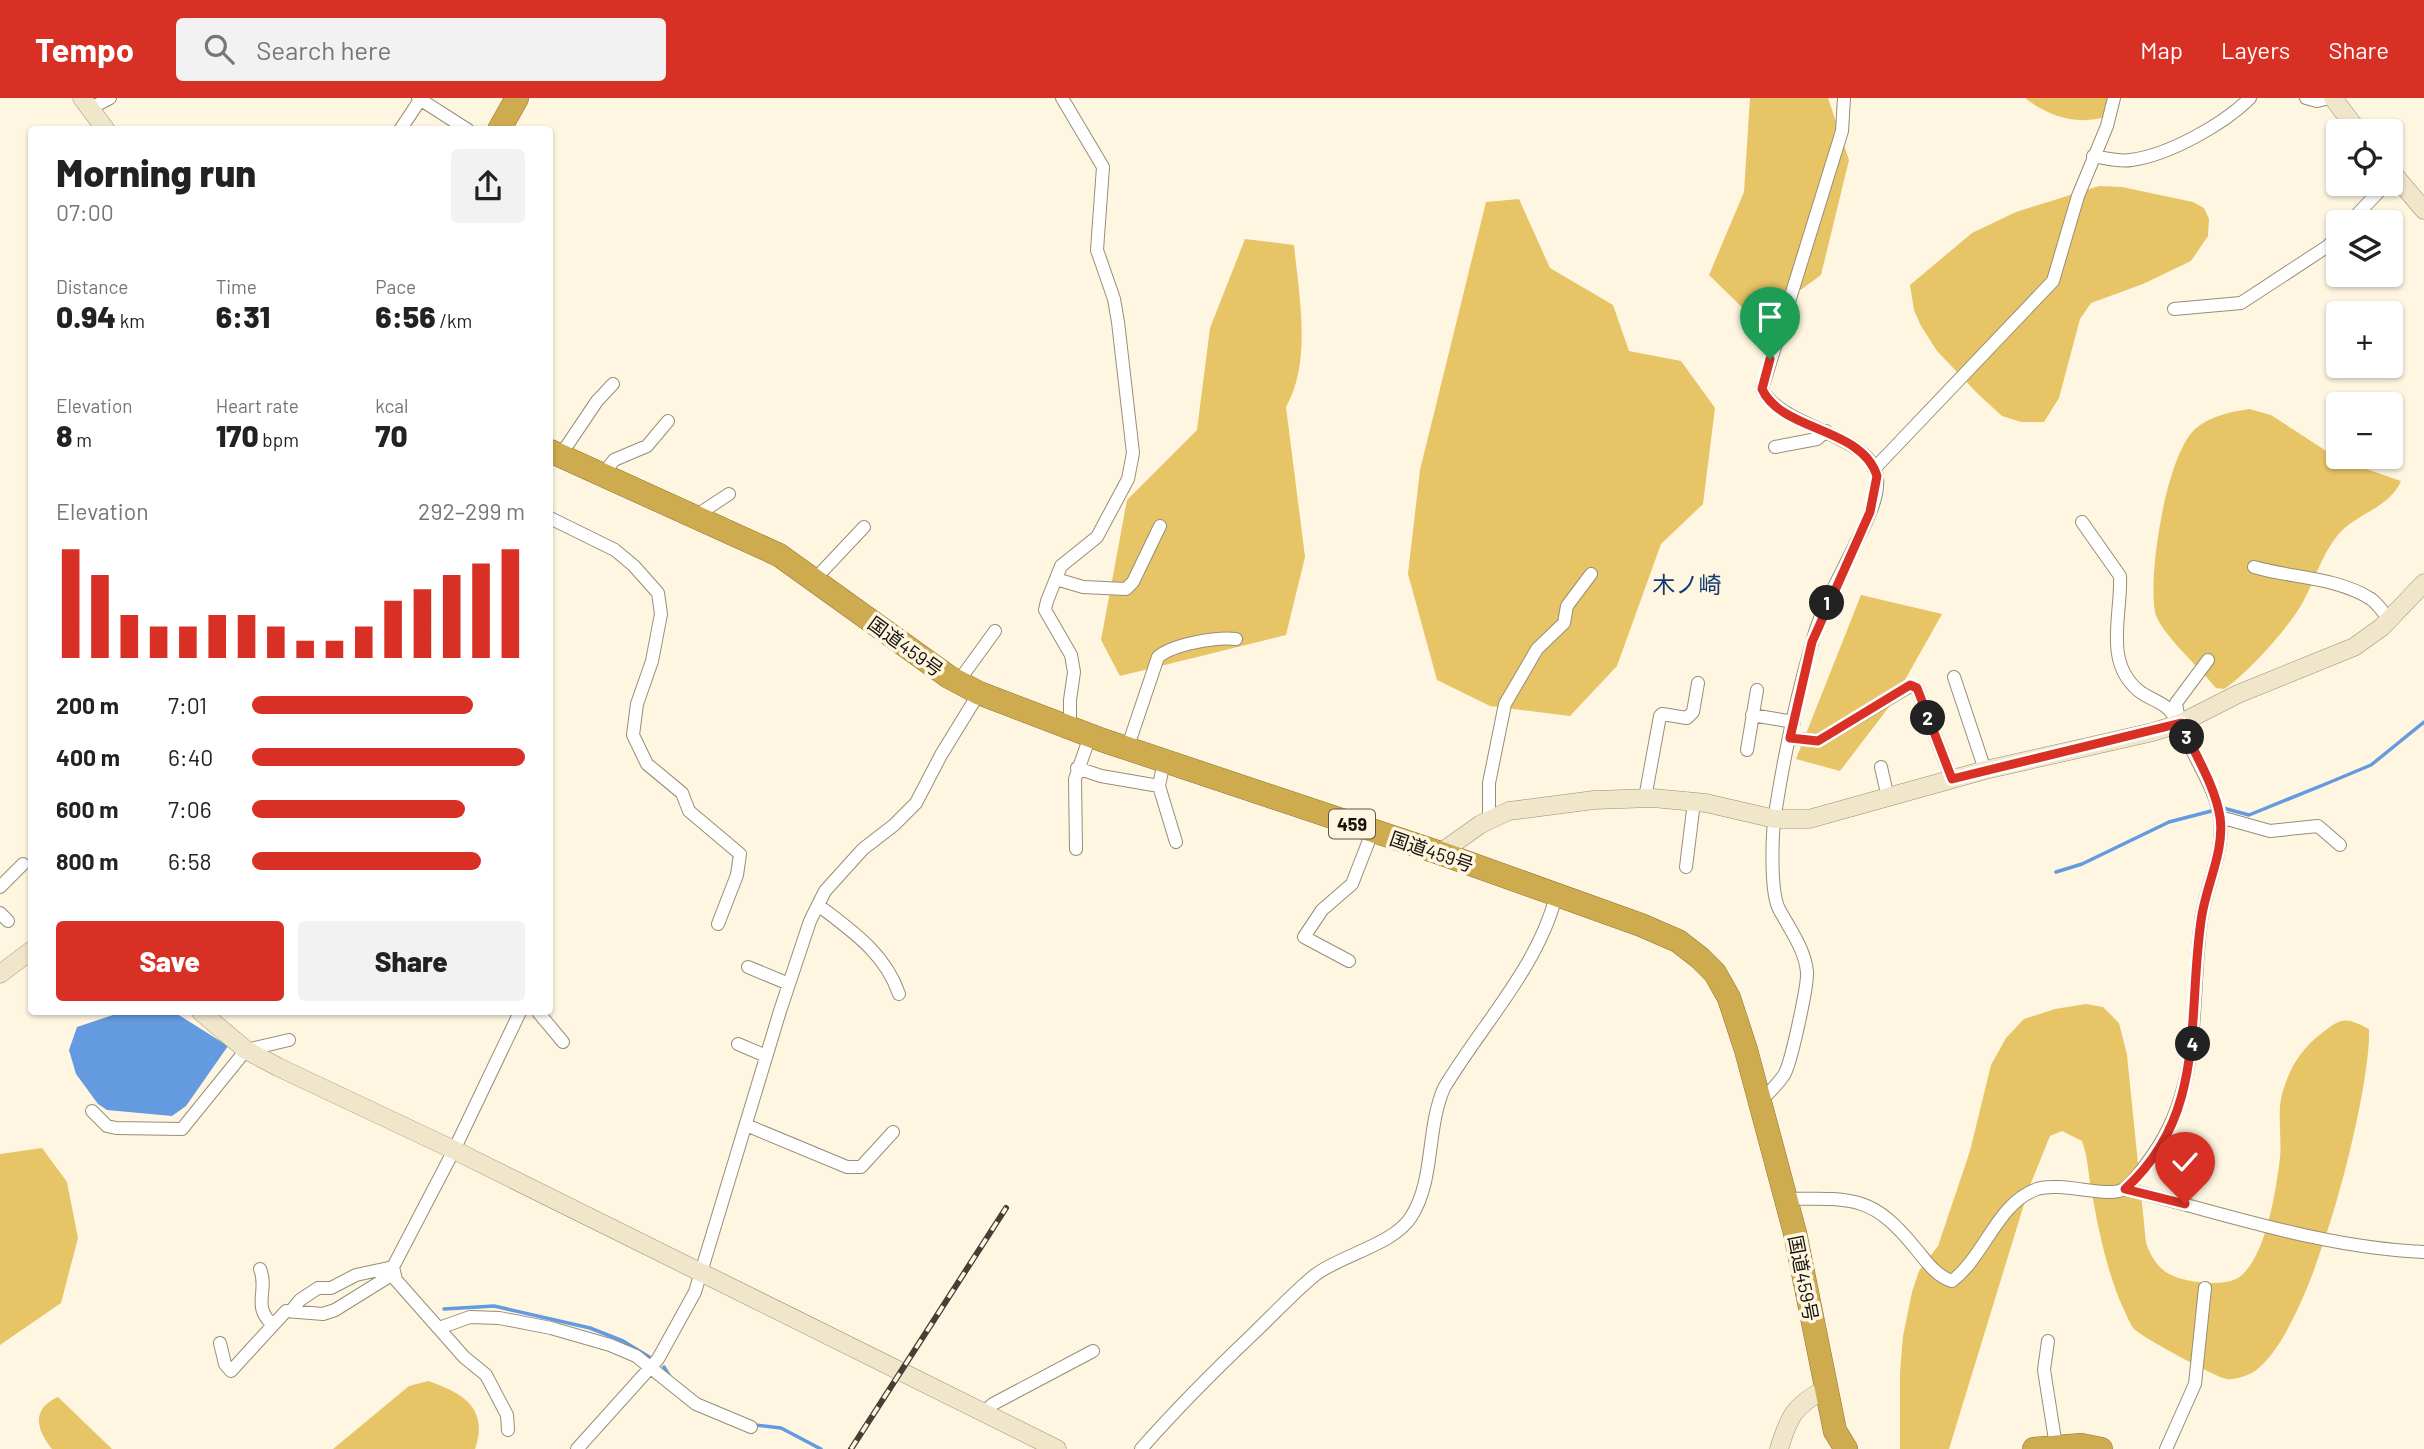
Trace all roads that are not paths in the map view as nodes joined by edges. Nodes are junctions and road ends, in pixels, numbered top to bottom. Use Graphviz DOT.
graph roads {
  1 [pos="110,98"];
  2 [pos="517,98"];
  3 [pos="1062,98"];
  4 [pos="1844,98"];
  5 [pos="2114,98"];
  6 [pos="2250,98"];
  7 [pos="2306,98"];
  8 [pos="2331,98"];
  9 [pos="419,99"];
  10 [pos="87,103"];
  11 [pos="2348,119"];
  12 [pos="103,126"];
  13 [pos="402,126"];
  14 [pos="462,126"];
  15 [pos="501,126"];
  16 [pos="2093,156"];
  17 [pos="2403,190"];
  18 [pos="2373,196"];
  19 [pos="2361,210"];
  20 [pos="2424,210"];
  21 [pos="2326,247"];
  22 [pos="2174,309"];
  23 [pos="613,384"];
  24 [pos="668,421"];
  25 [pos="1826,431"];
  26 [pos="1775,447"];
  27 [pos="555,453"];
  28 [pos="1874,469"];
  29 [pos="604,474"];
  30 [pos="729,494"];
  31 [pos="696,515"];
  32 [pos="553,519"];
  33 [pos="2082,522"];
  34 [pos="1160,526"];
  35 [pos="864,527"];
  36 [pos="2254,566"];
  37 [pos="1591,574"];
  38 [pos="1056,579"];
  39 [pos="814,580"];
  40 [pos="2424,583"];
  41 [pos="2389,620"];
  42 [pos="995,631"];
  43 [pos="1236,639"];
  44 [pos="2208,660"];
  45 [pos="1954,677"];
  46 [pos="958,682"];
  47 [pos="1698,683"];
  48 [pos="1757,690"];
  49 [pos="979,694"];
  50 [pos="1752,715"];
  51 [pos="1794,722"];
  52 [pos="2179,724"];
  53 [pos="1080,732"];
  54 [pos="1790,738"];
  55 [pos="1127,749"];
  56 [pos="1747,750"];
  57 [pos="1164,761"];
  58 [pos="1881,767"];
  59 [pos="1077,768"];
  60 [pos="1985,770"];
  61 [pos="1952,779"];
  62 [pos="1159,786"];
  63 [pos="1645,798"];
  64 [pos="1888,798"];
  65 [pos="1694,802"];
  66 [pos="2220,817"];
  67 [pos="1774,818"];
  68 [pos="1489,820"];
  69 [pos="1373,830"];
  70 [pos="1175,842"];
  71 [pos="2340,845"];
  72 [pos="1076,849"];
  73 [pos="1440,853"];
  74 [pos="23,864"];
  75 [pos="1686,867"];
  76 [pos="0,887"];
  77 [pos="1556,896"];
  78 [pos="818,905"];
  79 [pos="718,924"];
  80 [pos="28,953"];
  81 [pos="1349,961"];
  82 [pos="748,967"];
  83 [pos="0,974"];
  84 [pos="789,984"];
  85 [pos="899,994"];
  86 [pos="205,1015"];
  87 [pos="519,1015"];
  88 [pos="540,1015"];
  89 [pos="289,1040"];
  90 [pos="563,1042"];
  91 [pos="738,1044"];
  92 [pos="246,1050"];
  93 [pos="766,1056"];
  94 [pos="1759,1102"];
  95 [pos="92,1111"];
  96 [pos="746,1125"];
  97 [pos="893,1132"];
  98 [pos="454,1150"];
  99 [pos="2125,1189"];
  100 [pos="1786,1199"];
  101 [pos="2424,1252"];
  102 [pos="260,1269"];
  103 [pos="393,1270"];
  104 [pos="702,1274"];
  105 [pos="2206,1288"];
  106 [pos="291,1311"];
  107 [pos="273,1325"];
  108 [pos="439,1328"];
  109 [pos="2048,1342"];
  110 [pos="220,1343"];
  111 [pos="1093,1351"];
  112 [pos="650,1368"];
  113 [pos="1825,1389"];
  114 [pos="984,1413"];
  115 [pos="751,1427"];
  116 [pos="508,1430"];
  117 [pos="2045,1448"];
  118 [pos="577,1449"];
  119 [pos="1057,1449"];
  120 [pos="1141,1449"];
  121 [pos="1779,1449"];
  122 [pos="1846,1449"];
  123 [pos="2101,1449"];
  124 [pos="2166,1449"];
  1 -- 10 [label="street"];
  2 -- 15 [label="highway"];
  3 -- 38 [label="street"];
  4 -- 25 [label="street"];
  5 -- 16 [label="street"];
  6 -- 16 [label="street"];
  7 -- 8 [label="street"];
  8 -- 11 [label="street"];
  9 -- 13 [label="street"];
  9 -- 14 [label="street"];
  10 -- 12 [label="street"];
  16 -- 28 [label="street"];
  17 -- 20 [label="street"];
  18 -- 19 [label="street"];
  21 -- 22 [label="street"];
  23 -- 27 [label="street"];
  24 -- 29 [label="street"];
  25 -- 26 [label="street"];
  25 -- 28 [label="street"];
  27 -- 29 [label="highway, 国道459号 / 459"];
  28 -- 51 [label="street"];
  29 -- 31 [label="highway, 国道459号 / 459"];
  30 -- 31 [label="street"];
  31 -- 39 [label="highway, 国道459号 / 459"];
  32 -- 79 [label="street"];
  33 -- 52 [label="street"];
  34 -- 38 [label="street"];
  35 -- 39 [label="street"];
  36 -- 41 [label="street"];
  37 -- 68 [label="street"];
  38 -- 53 [label="street"];
  39 -- 46 [label="highway, 国道459号 / 459"];
  40 -- 41 [label="street"];
  41 -- 52 [label="street"];
  42 -- 46 [label="street"];
  43 -- 55 [label="street"];
  44 -- 52 [label="street"];
  45 -- 60 [label="street"];
  46 -- 49 [label="highway, 国道459号 / 459"];
  47 -- 63 [label="street"];
  48 -- 50 [label="street"];
  49 -- 53 [label="highway, 国道459号 / 459"];
  49 -- 78 [label="street"];
  50 -- 51 [label="street"];
  50 -- 56 [label="street"];
  51 -- 54 [label="street"];
  52 -- 60 [label="street"];
  52 -- 66 [label="street"];
  53 -- 55 [label="highway, 国道459号 / 459"];
  53 -- 59 [label="street"];
  54 -- 61 [label="street"];
  54 -- 67 [label="street"];
  55 -- 57 [label="highway, 国道459号 / 459"];
  57 -- 62 [label="street"];
  57 -- 69 [label="highway, 国道459号 / 459"];
  58 -- 64 [label="street"];
  59 -- 62 [label="street"];
  59 -- 72 [label="street"];
  60 -- 61 [label="street"];
  61 -- 64 [label="street"];
  62 -- 70 [label="street"];
  63 -- 65 [label="street"];
  63 -- 68 [label="street"];
  64 -- 67 [label="street"];
  65 -- 67 [label="street"];
  65 -- 75 [label="street"];
  66 -- 71 [label="street"];
  66 -- 99 [label="street"];
  67 -- 94 [label="street"];
  68 -- 73 [label="street"];
  69 -- 73 [label="highway, 国道459号 / 459"];
  69 -- 81 [label="street"];
  73 -- 77 [label="highway, 国道459号 / 459"];
  74 -- 76 [label="street"];
  77 -- 94 [label="highway, 国道459号 / 459"];
  77 -- 120 [label="street"];
  78 -- 84 [label="street"];
  78 -- 85 [label="street"];
  80 -- 83 [label="street"];
  82 -- 84 [label="street"];
  84 -- 93 [label="street"];
  86 -- 92 [label="street"];
  87 -- 98 [label="street"];
  88 -- 90 [label="street"];
  89 -- 92 [label="street"];
  91 -- 93 [label="street"];
  92 -- 95 [label="street"];
  92 -- 98 [label="street"];
  93 -- 96 [label="street"];
  94 -- 100 [label="highway, 国道459号 / 459"];
  96 -- 97 [label="street"];
  96 -- 104 [label="street"];
  98 -- 103 [label="street"];
  98 -- 104 [label="street"];
  99 -- 100 [label="street"];
  99 -- 101 [label="street"];
  100 -- 113 [label="highway, 国道459号 / 459"];
  102 -- 107 [label="street"];
  103 -- 106 [label="street"];
  103 -- 106 [label="street"];
  103 -- 108 [label="street"];
  104 -- 112 [label="street"];
  104 -- 114 [label="street"];
  105 -- 124 [label="street"];
  106 -- 107 [label="street"];
  107 -- 110 [label="street"];
  108 -- 112 [label="street"];
  108 -- 116 [label="street"];
  109 -- 117 [label="street"];
  111 -- 114 [label="street"];
  112 -- 115 [label="street"];
  112 -- 118 [label="street"];
  113 -- 121 [label="street"];
  113 -- 122 [label="highway, 国道459号 / 459"];
  114 -- 119 [label="street"];
  117 -- 123 [label="highway"];
}
